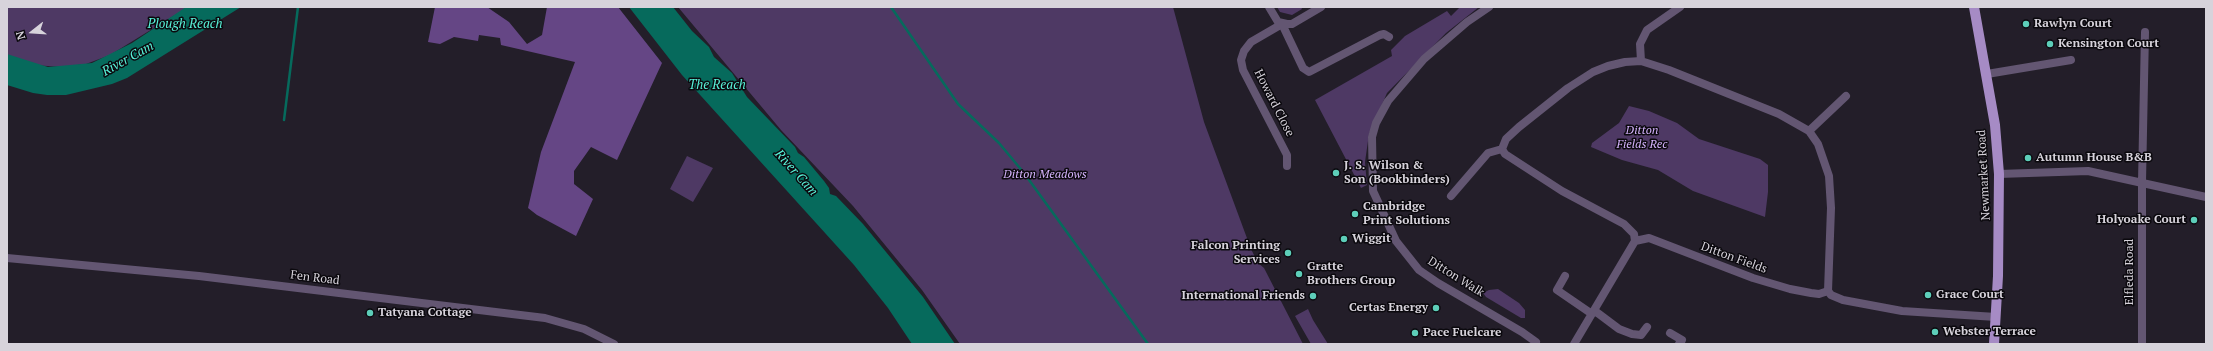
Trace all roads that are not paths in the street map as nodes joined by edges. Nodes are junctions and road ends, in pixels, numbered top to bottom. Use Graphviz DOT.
graph roads {
  1 [pos="1269,7"];
  2 [pos="1321,7"];
  3 [pos="1489,7"];
  4 [pos="1680,7"];
  5 [pos="1974,7"];
  6 [pos="1282,24"];
  7 [pos="2145,32"];
  8 [pos="1389,37"];
  9 [pos="2071,60"];
  10 [pos="1641,61"];
  11 [pos="1987,74"];
  12 [pos="1846,96"];
  13 [pos="1809,131"];
  14 [pos="1502,149"];
  15 [pos="1287,166"];
  16 [pos="1998,174"];
  17 [pos="2142,182"];
  18 [pos="1451,196"];
  19 [pos="2206,197"];
  20 [pos="1635,241"];
  21 [pos="7,258"];
  22 [pos="1565,276"];
  23 [pos="1828,291"];
  24 [pos="1594,313"];
  25 [pos="1996,317"];
  26 [pos="1647,327"];
  27 [pos="1670,333"];
  28 [pos="1536,342"];
  29 [pos="614,344"];
  30 [pos="1574,344"];
  31 [pos="1679,344"];
  32 [pos="1994,344"];
  33 [pos="2142,344"];
  1 -- 6 [label="street"];
  2 -- 6 [label="street, Howard Close"];
  3 -- 28 [label="street, Ditton Walk"];
  4 -- 10 [label="street"];
  5 -- 11 [label="main road, Newmarket Road"];
  6 -- 8 [label="street"];
  6 -- 15 [label="street, Howard Close"];
  7 -- 17 [label="street, Elfleda Road"];
  9 -- 11 [label="street"];
  10 -- 13 [label="street"];
  10 -- 14 [label="street"];
  11 -- 16 [label="main road, Newmarket Road"];
  12 -- 13 [label="street"];
  13 -- 23 [label="street"];
  14 -- 18 [label="street"];
  14 -- 20 [label="street"];
  16 -- 17 [label="street"];
  16 -- 25 [label="main road, Newmarket Road"];
  17 -- 19 [label="street"];
  17 -- 33 [label="street, Elfleda Road"];
  20 -- 23 [label="street, Ditton Fields"];
  20 -- 24 [label="street"];
  21 -- 29 [label="street, Fen Road"];
  22 -- 24 [label="street"];
  23 -- 25 [label="street"];
  24 -- 26 [label="street"];
  24 -- 30 [label="street"];
  25 -- 32 [label="main road, Newmarket Road"];
  27 -- 31 [label="street"];
}
